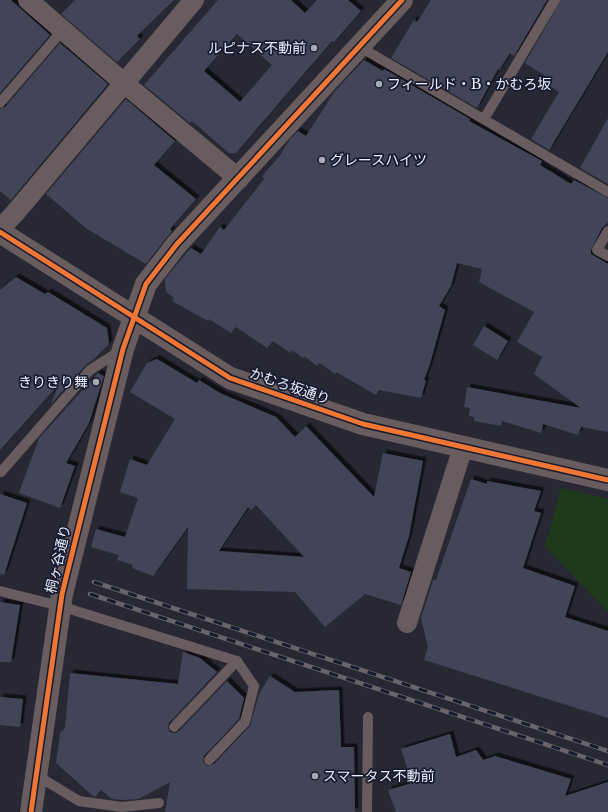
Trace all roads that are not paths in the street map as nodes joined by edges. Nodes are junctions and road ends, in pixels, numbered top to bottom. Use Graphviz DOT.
graph roads {
  1 [pos="28,0"];
  2 [pos="194,0"];
  3 [pos="402,0"];
  4 [pos="555,0"];
  5 [pos="62,30"];
  6 [pos="360,47"];
  7 [pos="125,84"];
  8 [pos="0,104"];
  9 [pos="484,119"];
  10 [pos="239,179"];
  11 [pos="608,192"];
  12 [pos="0,230"];
  13 [pos="608,230"];
  14 [pos="608,256"];
  15 [pos="136,318"];
  16 [pos="123,349"];
  17 [pos="463,447"];
  18 [pos="0,470"];
  19 [pos="608,480"];
  20 [pos="0,591"];
  21 [pos="60,606"];
  22 [pos="407,623"];
  23 [pos="237,661"];
  24 [pos="368,717"];
  25 [pos="174,726"];
  26 [pos="209,760"];
  27 [pos="36,778"];
  28 [pos="159,803"];
  29 [pos="31,812"];
  30 [pos="367,812"];
  1 -- 5 [label="street"];
  2 -- 7 [label="street"];
  3 -- 6 [label="street, 桐ヶ谷通り"];
  4 -- 9 [label="lane"];
  5 -- 7 [label="street"];
  5 -- 8 [label="lane"];
  6 -- 9 [label="lane"];
  6 -- 10 [label="street, 桐ヶ谷通り"];
  7 -- 10 [label="street"];
  7 -- 12 [label="street"];
  9 -- 11 [label="lane"];
  10 -- 15 [label="street, 桐ヶ谷通り"];
  12 -- 15 [label="street, かむろ坂通り"];
  13 -- 14 [label="lane"];
  15 -- 16 [label="street, 桐ヶ谷通り"];
  15 -- 17 [label="street, かむろ坂通り"];
  16 -- 18 [label="lane"];
  16 -- 21 [label="street, 桐ヶ谷通り"];
  17 -- 19 [label="street, かむろ坂通り"];
  17 -- 22 [label="street"];
  20 -- 21 [label="lane"];
  21 -- 23 [label="lane"];
  21 -- 27 [label="street, 桐ヶ谷通り"];
  23 -- 25 [label="lane"];
  23 -- 26 [label="lane"];
  24 -- 30 [label="lane"];
  27 -- 28 [label="lane"];
  27 -- 29 [label="street, 桐ヶ谷通り"];
}
